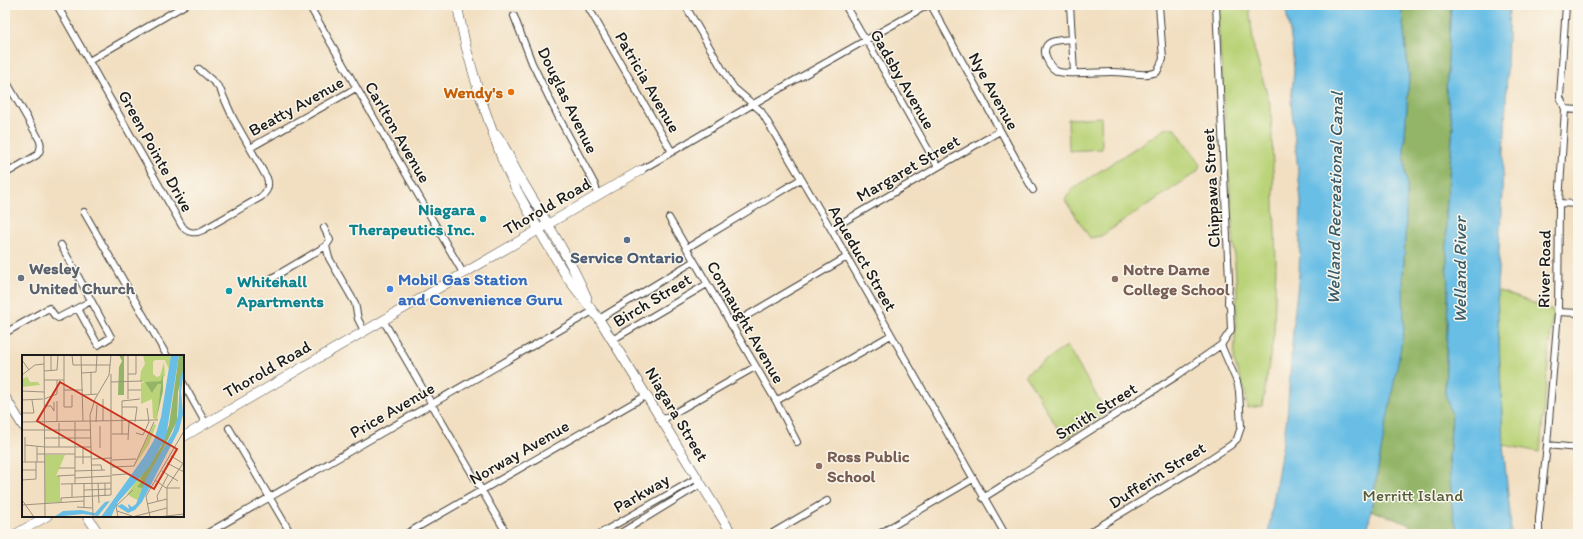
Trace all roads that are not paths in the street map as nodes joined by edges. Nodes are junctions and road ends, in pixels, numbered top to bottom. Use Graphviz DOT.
graph roads {
  1 [pos="57,5"];
  2 [pos="185,5"];
  3 [pos="309,5"];
  4 [pos="457,5"];
  5 [pos="587,5"];
  6 [pos="685,5"];
  7 [pos="845,5"];
  8 [pos="929,5"];
  9 [pos="1070,5"];
  10 [pos="1159,5"];
  11 [pos="1216,5"];
  12 [pos="1566,5"];
  13 [pos="514,16"];
  14 [pos="1072,39"];
  15 [pos="866,40"];
  16 [pos="89,61"];
  17 [pos="199,69"];
  18 [pos="1074,73"];
  19 [pos="5,79"];
  20 [pos="356,88"];
  21 [pos="753,104"];
  22 [pos="1564,109"];
  23 [pos="1578,110"];
  24 [pos="492,130"];
  25 [pos="1000,131"];
  26 [pos="250,148"];
  27 [pos="672,152"];
  28 [pos="938,167"];
  29 [pos="641,170"];
  30 [pos="5,174"];
  31 [pos="801,179"];
  32 [pos="1033,190"];
  33 [pos="598,195"];
  34 [pos="1559,203"];
  35 [pos="1578,204"];
  36 [pos="84,212"];
  37 [pos="669,218"];
  38 [pos="547,224"];
  39 [pos="324,228"];
  40 [pos="539,229"];
  41 [pos="831,229"];
  42 [pos="61,245"];
  43 [pos="326,246"];
  44 [pos="687,248"];
  45 [pos="847,257"];
  46 [pos="694,261"];
  47 [pos="463,273"];
  48 [pos="272,278"];
  49 [pos="707,284"];
  50 [pos="91,301"];
  51 [pos="78,309"];
  52 [pos="593,311"];
  53 [pos="1558,312"];
  54 [pos="1578,313"];
  55 [pos="599,319"];
  56 [pos="383,320"];
  57 [pos="731,325"];
  58 [pos="364,331"];
  59 [pos="5,333"];
  60 [pos="891,335"];
  61 [pos="612,340"];
  62 [pos="1222,345"];
  63 [pos="167,355"];
  64 [pos="755,367"];
  65 [pos="184,385"];
  66 [pos="647,395"];
  67 [pos="5,397"];
  68 [pos="776,401"];
  69 [pos="432,404"];
  70 [pos="662,420"];
  71 [pos="22,424"];
  72 [pos="206,424"];
  73 [pos="229,428"];
  74 [pos="184,436"];
  75 [pos="797,442"];
  76 [pos="1547,445"];
  77 [pos="1578,448"];
  78 [pos="973,479"];
  79 [pos="699,481"];
  80 [pos="482,490"];
  81 [pos="270,498"];
  82 [pos="984,498"];
  83 [pos="827,501"];
  84 [pos="45,517"];
  85 [pos="89,517"];
  86 [pos="611,527"];
  87 [pos="16,534"];
  88 [pos="99,534"];
  89 [pos="206,534"];
  90 [pos="291,534"];
  91 [pos="406,534"];
  92 [pos="507,534"];
  93 [pos="599,534"];
  94 [pos="615,534"];
  95 [pos="619,534"];
  96 [pos="732,534"];
  97 [pos="771,534"];
  98 [pos="879,534"];
  99 [pos="1005,534"];
  100 [pos="1087,534"];
  101 [pos="1539,534"];
  1 -- 16 [label="street, Green Pointe Drive"];
  2 -- 16 [label="street"];
  3 -- 20 [label="street, Carlton Avenue"];
  4 -- 24 [label="main road, Niagara Street"];
  5 -- 27 [label="street, Patricia Avenue"];
  6 -- 21 [label="street, Aqueduct Street"];
  7 -- 15 [label="street, Gadsby Avenue"];
  8 -- 15 [label="street, Thorold Road"];
  8 -- 25 [label="street, Nye Avenue"];
  9 -- 14 [label="street"];
  10 -- 18 [label="street"];
  11 -- 62 [label="street, Chippawa Street"];
  12 -- 22 [label="street, River Road"];
  13 -- 33 [label="street, Douglas Avenue"];
  14 -- 18 [label="street"];
  14 -- 18 [label="street"];
  15 -- 21 [label="street, Thorold Road"];
  15 -- 28 [label="street, Gadsby Avenue"];
  16 -- 26 [label="street, Green Pointe Drive"];
  17 -- 26 [label="street, Green Pointe Drive"];
  19 -- 30 [label="street"];
  20 -- 26 [label="street, Beatty Avenue"];
  20 -- 47 [label="street, Carlton Avenue"];
  21 -- 27 [label="street, Thorold Road"];
  21 -- 31 [label="street, Aqueduct Street"];
  22 -- 23 [label="street"];
  22 -- 34 [label="street, River Road"];
  24 -- 38 [label="main road, Niagara Street"];
  24 -- 40 [label="main road, Niagara Street"];
  25 -- 28 [label="street, Margaret Street"];
  25 -- 32 [label="street, Nye Avenue"];
  27 -- 29 [label="street, Thorold Road"];
  28 -- 41 [label="street, Margaret Street"];
  29 -- 33 [label="main road, Thorold Road"];
  31 -- 41 [label="street, Aqueduct Street"];
  31 -- 44 [label="street"];
  33 -- 38 [label="main road, Thorold Road"];
  34 -- 35 [label="street"];
  34 -- 53 [label="street, River Road"];
  36 -- 63 [label="street"];
  37 -- 44 [label="street, Connaught Avenue"];
  38 -- 40 [label="main road, Thorold Road"];
  38 -- 52 [label="main road, Niagara Street"];
  39 -- 43 [label="street"];
  40 -- 47 [label="main road, Thorold Road"];
  40 -- 52 [label="main road, Niagara Street"];
  41 -- 45 [label="street, Aqueduct Street"];
  42 -- 50 [label="street"];
  43 -- 48 [label="street"];
  43 -- 58 [label="street"];
  44 -- 46 [label="street, Connaught Avenue"];
  45 -- 57 [label="street"];
  45 -- 60 [label="street, Aqueduct Street"];
  46 -- 49 [label="street, Connaught Avenue"];
  46 -- 55 [label="street"];
  47 -- 56 [label="main road, Thorold Road"];
  49 -- 57 [label="street, Connaught Avenue"];
  49 -- 61 [label="street, Birch Street"];
  50 -- 51 [label="street"];
  50 -- 51 [label="street"];
  51 -- 59 [label="street"];
  52 -- 55 [label="main road, Niagara Street"];
  52 -- 69 [label="street, Price Avenue"];
  53 -- 54 [label="street"];
  53 -- 76 [label="street, River Road"];
  55 -- 61 [label="main road, Niagara Street"];
  56 -- 58 [label="main road, Thorold Road"];
  56 -- 69 [label="street"];
  57 -- 64 [label="street, Connaught Avenue"];
  58 -- 72 [label="main road, Thorold Road"];
  60 -- 68 [label="street"];
  60 -- 78 [label="street, Aqueduct Street"];
  61 -- 66 [label="main road, Niagara Street"];
  62 -- 82 [label="street, Smith Street"];
  62 -- 100 [label="street, Dufferin Street"];
  64 -- 68 [label="street, Connaught Avenue"];
  64 -- 70 [label="street"];
  65 -- 72 [label="street"];
  66 -- 70 [label="main road, Niagara Street"];
  66 -- 80 [label="street, Norway Avenue"];
  67 -- 71 [label="main road"];
  68 -- 75 [label="street, Connaught Avenue"];
  69 -- 80 [label="street"];
  69 -- 81 [label="street, Price Avenue"];
  70 -- 79 [label="main road, Niagara Street"];
  72 -- 74 [label="main road, Thorold Road"];
  73 -- 81 [label="street"];
  76 -- 77 [label="street"];
  76 -- 101 [label="street, River Road"];
  78 -- 82 [label="street, Aqueduct Street"];
  78 -- 98 [label="street"];
  79 -- 86 [label="street, Parkway"];
  79 -- 95 [label="street, Parkway"];
  79 -- 96 [label="main road, Niagara Street"];
  80 -- 91 [label="street, Norway Avenue"];
  80 -- 92 [label="street"];
  81 -- 89 [label="street, Price Avenue"];
  81 -- 90 [label="street"];
  82 -- 99 [label="street, Aqueduct Street"];
  83 -- 97 [label="street"];
  84 -- 87 [label="main road"];
  85 -- 88 [label="main road"];
  86 -- 93 [label="street, Parkway"];
  86 -- 94 [label="street"];
}
